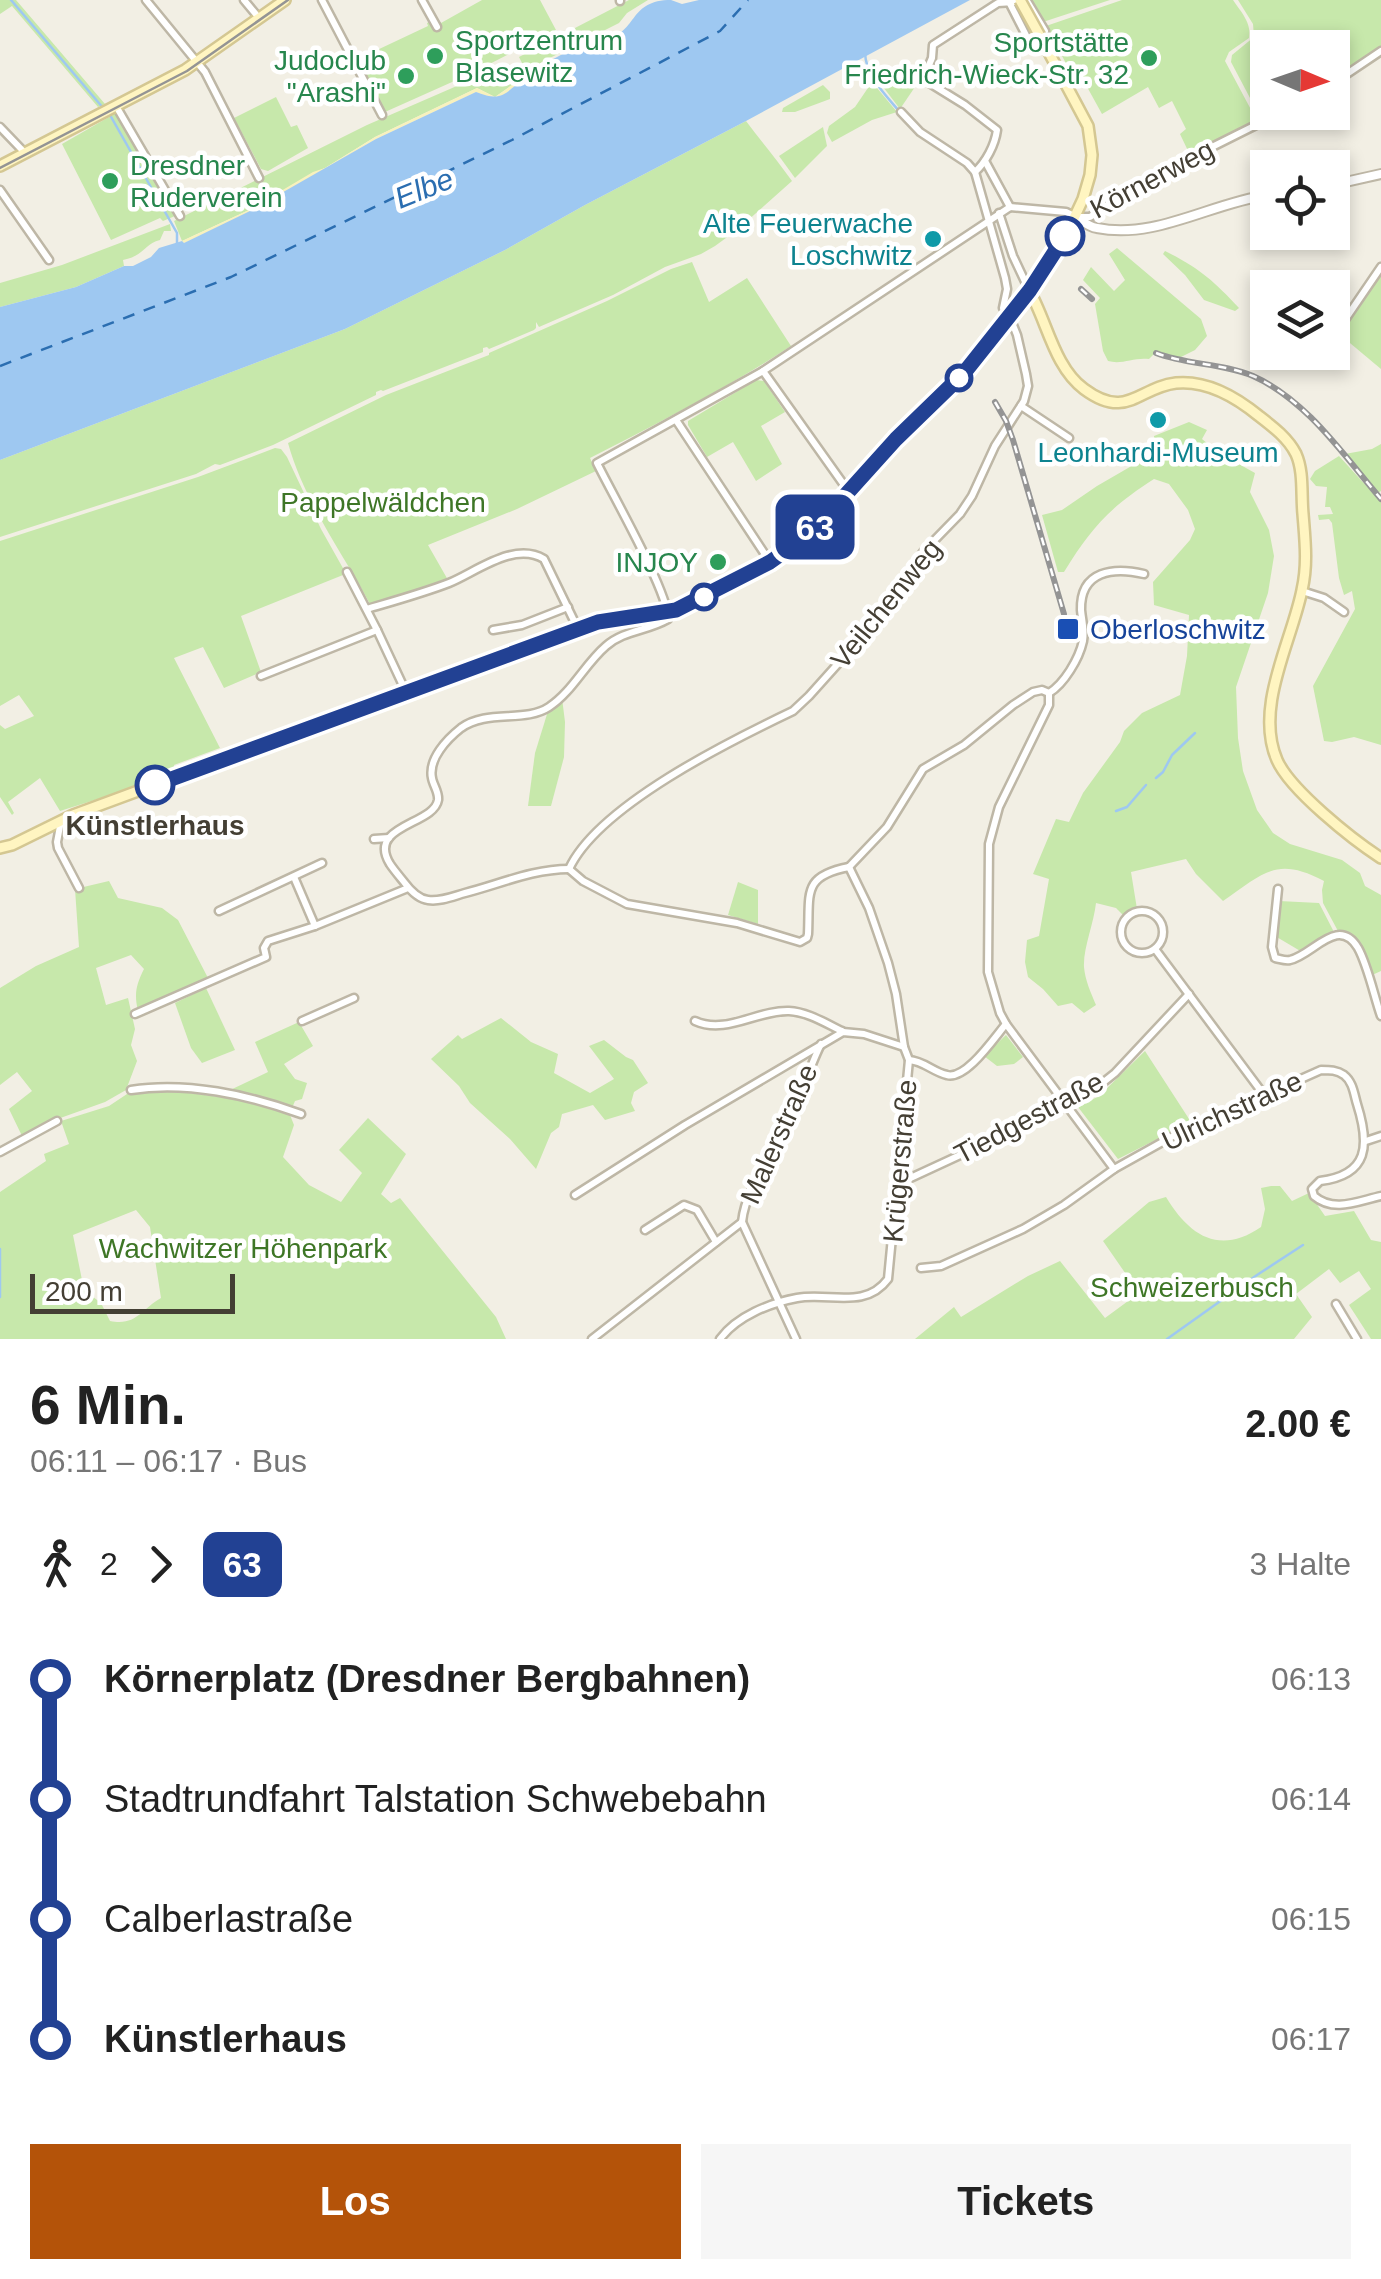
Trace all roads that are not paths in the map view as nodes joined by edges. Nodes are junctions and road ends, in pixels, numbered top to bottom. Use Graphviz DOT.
graph roads {
  1 [pos="146,0"];
  2 [pos="244,0"];
  3 [pos="285,0"];
  4 [pos="322,0"];
  5 [pos="422,0"];
  6 [pos="1014,1"];
  7 [pos="260,19"];
  8 [pos="1044,25"];
  9 [pos="437,27"];
  10 [pos="1034,49"];
  11 [pos="1381,51"];
  12 [pos="197,63"];
  13 [pos="1350,72"];
  14 [pos="115,107"];
  15 [pos="901,112"];
  16 [pos="382,115"];
  17 [pos="0,127"];
  18 [pos="1250,128"];
  19 [pos="24,152"];
  20 [pos="985,161"];
  21 [pos="0,166"];
  22 [pos="975,172"];
  23 [pos="1381,174"];
  24 [pos="259,178"];
  25 [pos="1350,181"];
  26 [pos="0,190"];
  27 [pos="1250,198"];
  28 [pos="1010,207"];
  29 [pos="999,213"];
  30 [pos="180,216"];
  31 [pos="1076,217"];
  32 [pos="989,219"];
  33 [pos="49,260"];
  34 [pos="1381,267"];
  35 [pos="1030,290"];
  36 [pos="1008,311"];
  37 [pos="1040,311"];
  38 [pos="1350,312"];
  39 [pos="762,371"];
  40 [pos="1021,406"];
  41 [pos="676,420"];
  42 [pos="1069,438"];
  43 [pos="849,493"];
  44 [pos="770,562"];
  45 [pos="347,572"];
  46 [pos="1144,574"];
  47 [pos="1302,591"];
  48 [pos="568,607"];
  49 [pos="367,610"];
  50 [pos="668,612"];
  51 [pos="1344,612"];
  52 [pos="578,629"];
  53 [pos="378,630"];
  54 [pos="493,630"];
  55 [pos="261,676"];
  56 [pos="406,692"];
  57 [pos="1049,694"];
  58 [pos="61,820"];
  59 [pos="39,830"];
  60 [pos="388,838"];
  61 [pos="374,839"];
  62 [pos="56,842"];
  63 [pos="0,848"];
  64 [pos="1381,858"];
  65 [pos="322,863"];
  66 [pos="849,867"];
  67 [pos="569,870"];
  68 [pos="294,877"];
  69 [pos="79,888"];
  70 [pos="408,888"];
  71 [pos="1278,889"];
  72 [pos="219,912"];
  73 [pos="315,926"];
  74 [pos="1154,949"];
  75 [pos="1190,994"];
  76 [pos="354,998"];
  77 [pos="136,1014"];
  78 [pos="1381,1016"];
  79 [pos="302,1021"];
  80 [pos="695,1021"];
  81 [pos="1008,1028"];
  82 [pos="843,1032"];
  83 [pos="821,1044"];
  84 [pos="904,1047"];
  85 [pos="909,1060"];
  86 [pos="130,1090"];
  87 [pos="1264,1095"];
  88 [pos="1066,1106"];
  89 [pos="301,1114"];
  90 [pos="57,1121"];
  91 [pos="1381,1136"];
  92 [pos="1366,1141"];
  93 [pos="0,1152"];
  94 [pos="1114,1169"];
  95 [pos="899,1181"];
  96 [pos="574,1195"];
  97 [pos="1381,1196"];
  98 [pos="742,1222"];
  99 [pos="645,1230"];
  100 [pos="716,1242"];
  101 [pos="921,1268"];
  102 [pos="780,1303"];
  103 [pos="1336,1304"];
  104 [pos="592,1339"];
  105 [pos="720,1339"];
  106 [pos="796,1339"];
  107 [pos="1357,1339"];
  1 -- 12 [label="street"];
  2 -- 7 [label="street"];
  3 -- 7 [label="main road"];
  4 -- 16 [label="street"];
  5 -- 9 [label="street"];
  6 -- 8 [label="street"];
  6 -- 10 [label="street"];
  6 -- 20 [label="street"];
  6 -- 31 [label="main road, bridge"];
  7 -- 12 [label="main road"];
  11 -- 13 [label="street"];
  12 -- 14 [label="main road"];
  12 -- 24 [label="street"];
  14 -- 19 [label="main road"];
  14 -- 30 [label="street"];
  15 -- 22 [label="street"];
  17 -- 19 [label="street"];
  18 -- 31 [label="street, Körnerweg"];
  19 -- 21 [label="main road"];
  20 -- 22 [label="street"];
  20 -- 28 [label="street"];
  22 -- 32 [label="street, Veilchenweg"];
  23 -- 25 [label="street"];
  26 -- 33 [label="street"];
  27 -- 31 [label="street"];
  28 -- 29 [label="street"];
  28 -- 31 [label="street"];
  29 -- 32 [label="street"];
  29 -- 35 [label="street"];
  31 -- 35 [label="main road"];
  32 -- 36 [label="street, Veilchenweg"];
  32 -- 39 [label="street"];
  34 -- 38 [label="street"];
  35 -- 36 [label="main road"];
  35 -- 37 [label="main road"];
  36 -- 37 [label="main road"];
  36 -- 40 [label="street, Veilchenweg"];
  36 -- 43 [label="main road"];
  37 -- 47 [label="main road"];
  39 -- 41 [label="street"];
  39 -- 43 [label="street"];
  40 -- 42 [label="street"];
  40 -- 67 [label="street, Veilchenweg"];
  41 -- 44 [label="street"];
  41 -- 50 [label="street"];
  43 -- 44 [label="main road"];
  44 -- 50 [label="main road"];
  45 -- 49 [label="street"];
  46 -- 57 [label="street"];
  47 -- 51 [label="street"];
  47 -- 64 [label="main road"];
  48 -- 49 [label="street"];
  48 -- 52 [label="street"];
  48 -- 54 [label="street"];
  49 -- 53 [label="street"];
  50 -- 52 [label="main road"];
  50 -- 60 [label="street"];
  52 -- 56 [label="main road"];
  53 -- 55 [label="street"];
  53 -- 56 [label="street"];
  56 -- 58 [label="main road"];
  57 -- 66 [label="street"];
  57 -- 81 [label="street"];
  58 -- 59 [label="main road"];
  58 -- 62 [label="street"];
  59 -- 62 [label="street"];
  59 -- 63 [label="main road"];
  60 -- 61 [label="street"];
  60 -- 70 [label="street"];
  62 -- 69 [label="street"];
  65 -- 68 [label="street"];
  66 -- 67 [label="street"];
  66 -- 84 [label="street, Krügerstraße"];
  67 -- 70 [label="street"];
  68 -- 72 [label="street"];
  68 -- 73 [label="street"];
  70 -- 73 [label="street"];
  71 -- 78 [label="street"];
  73 -- 77 [label="street"];
  74 -- 74 [label="street"];
  74 -- 75 [label="street"];
  75 -- 87 [label="street"];
  75 -- 88 [label="street, Tiedgestraße"];
  76 -- 79 [label="street"];
  80 -- 82 [label="street"];
  81 -- 85 [label="street"];
  81 -- 88 [label="street"];
  82 -- 83 [label="street, Malerstraße"];
  82 -- 84 [label="street"];
  83 -- 96 [label="street"];
  83 -- 98 [label="street, Malerstraße"];
  84 -- 85 [label="street, Krügerstraße"];
  85 -- 95 [label="street, Krügerstraße"];
  86 -- 89 [label="street"];
  87 -- 92 [label="street, Ulrichstraße"];
  87 -- 94 [label="street, Ulrichstraße"];
  88 -- 94 [label="street"];
  88 -- 95 [label="street, Tiedgestraße"];
  90 -- 93 [label="street"];
  91 -- 92 [label="street"];
  92 -- 97 [label="street"];
  94 -- 101 [label="street, Ulrichstraße"];
  95 -- 102 [label="street, Krügerstraße"];
  98 -- 100 [label="street, Malerstraße"];
  98 -- 102 [label="street"];
  99 -- 100 [label="street, Malerstraße"];
  100 -- 104 [label="street, Malerstraße"];
  102 -- 105 [label="street, Krügerstraße"];
  102 -- 106 [label="street"];
  103 -- 107 [label="street"];
}
